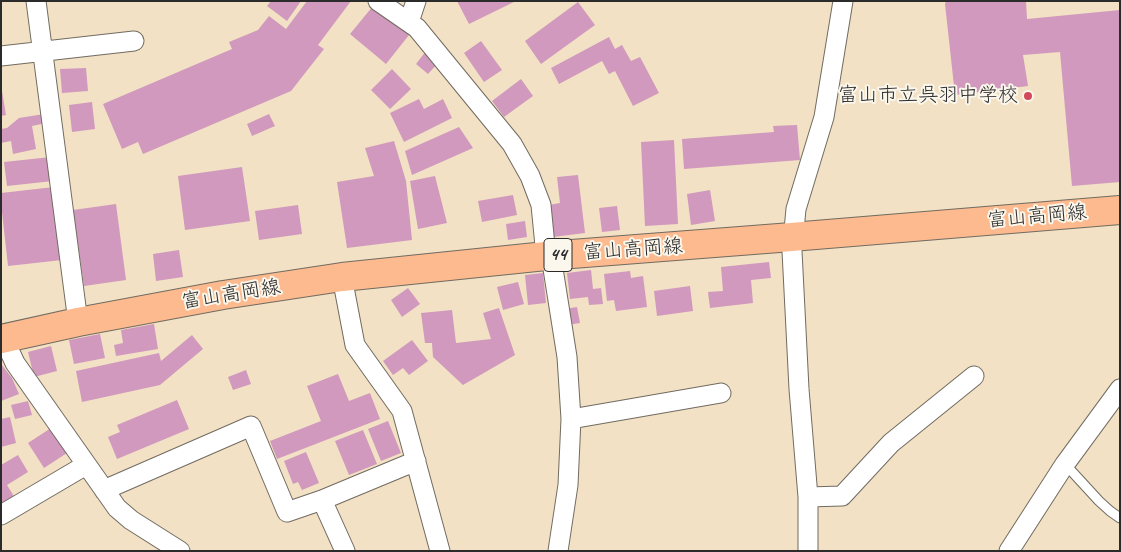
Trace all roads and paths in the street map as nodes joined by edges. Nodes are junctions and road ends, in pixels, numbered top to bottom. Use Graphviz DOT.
graph roads {
  1 [pos="36,1"];
  2 [pos="378,1"];
  3 [pos="416,1"];
  4 [pos="843,1"];
  5 [pos="409,22"];
  6 [pos="134,41"];
  7 [pos="42,50"];
  8 [pos="1,56"];
  9 [pos="1120,210"];
  10 [pos="793,236"];
  11 [pos="549,256"];
  12 [pos="342,277"];
  13 [pos="78,322"];
  14 [pos="1,340"];
  15 [pos="974,376"];
  16 [pos="1120,389"];
  17 [pos="721,393"];
  18 [pos="571,419"];
  19 [pos="416,460"];
  20 [pos="1065,464"];
  21 [pos="86,465"];
  22 [pos="104,490"];
  23 [pos="808,497"];
  24 [pos="322,500"];
  25 [pos="1,515"];
  26 [pos="1120,518"];
  27 [pos="443,550"];
  28 [pos="180,551"];
  29 [pos="345,551"];
  30 [pos="558,551"];
  31 [pos="808,551"];
  32 [pos="1009,551"];
  1 -- 7 [label="street"];
  2 -- 5 [label="street"];
  3 -- 5 [label="street"];
  4 -- 10 [label="street"];
  5 -- 11 [label="street"];
  6 -- 7 [label="street"];
  7 -- 8 [label="street"];
  7 -- 13 [label="street"];
  9 -- 10 [label="main road, 富山高岡線 / 44"];
  10 -- 11 [label="main road, 富山高岡線 / 44"];
  10 -- 23 [label="street"];
  11 -- 12 [label="main road, 富山高岡線 / 44"];
  11 -- 18 [label="street"];
  12 -- 13 [label="main road, 富山高岡線 / 44"];
  12 -- 19 [label="street"];
  13 -- 14 [label="main road, 富山高岡線 / 44"];
  14 -- 21 [label="street"];
  15 -- 23 [label="street"];
  16 -- 20 [label="street"];
  17 -- 18 [label="street"];
  18 -- 30 [label="street"];
  19 -- 24 [label="street"];
  19 -- 27 [label="street"];
  20 -- 26 [label="lane"];
  20 -- 32 [label="street"];
  21 -- 22 [label="street"];
  21 -- 25 [label="street"];
  22 -- 24 [label="street"];
  22 -- 28 [label="street"];
  23 -- 31 [label="street"];
  24 -- 29 [label="street"];
}
